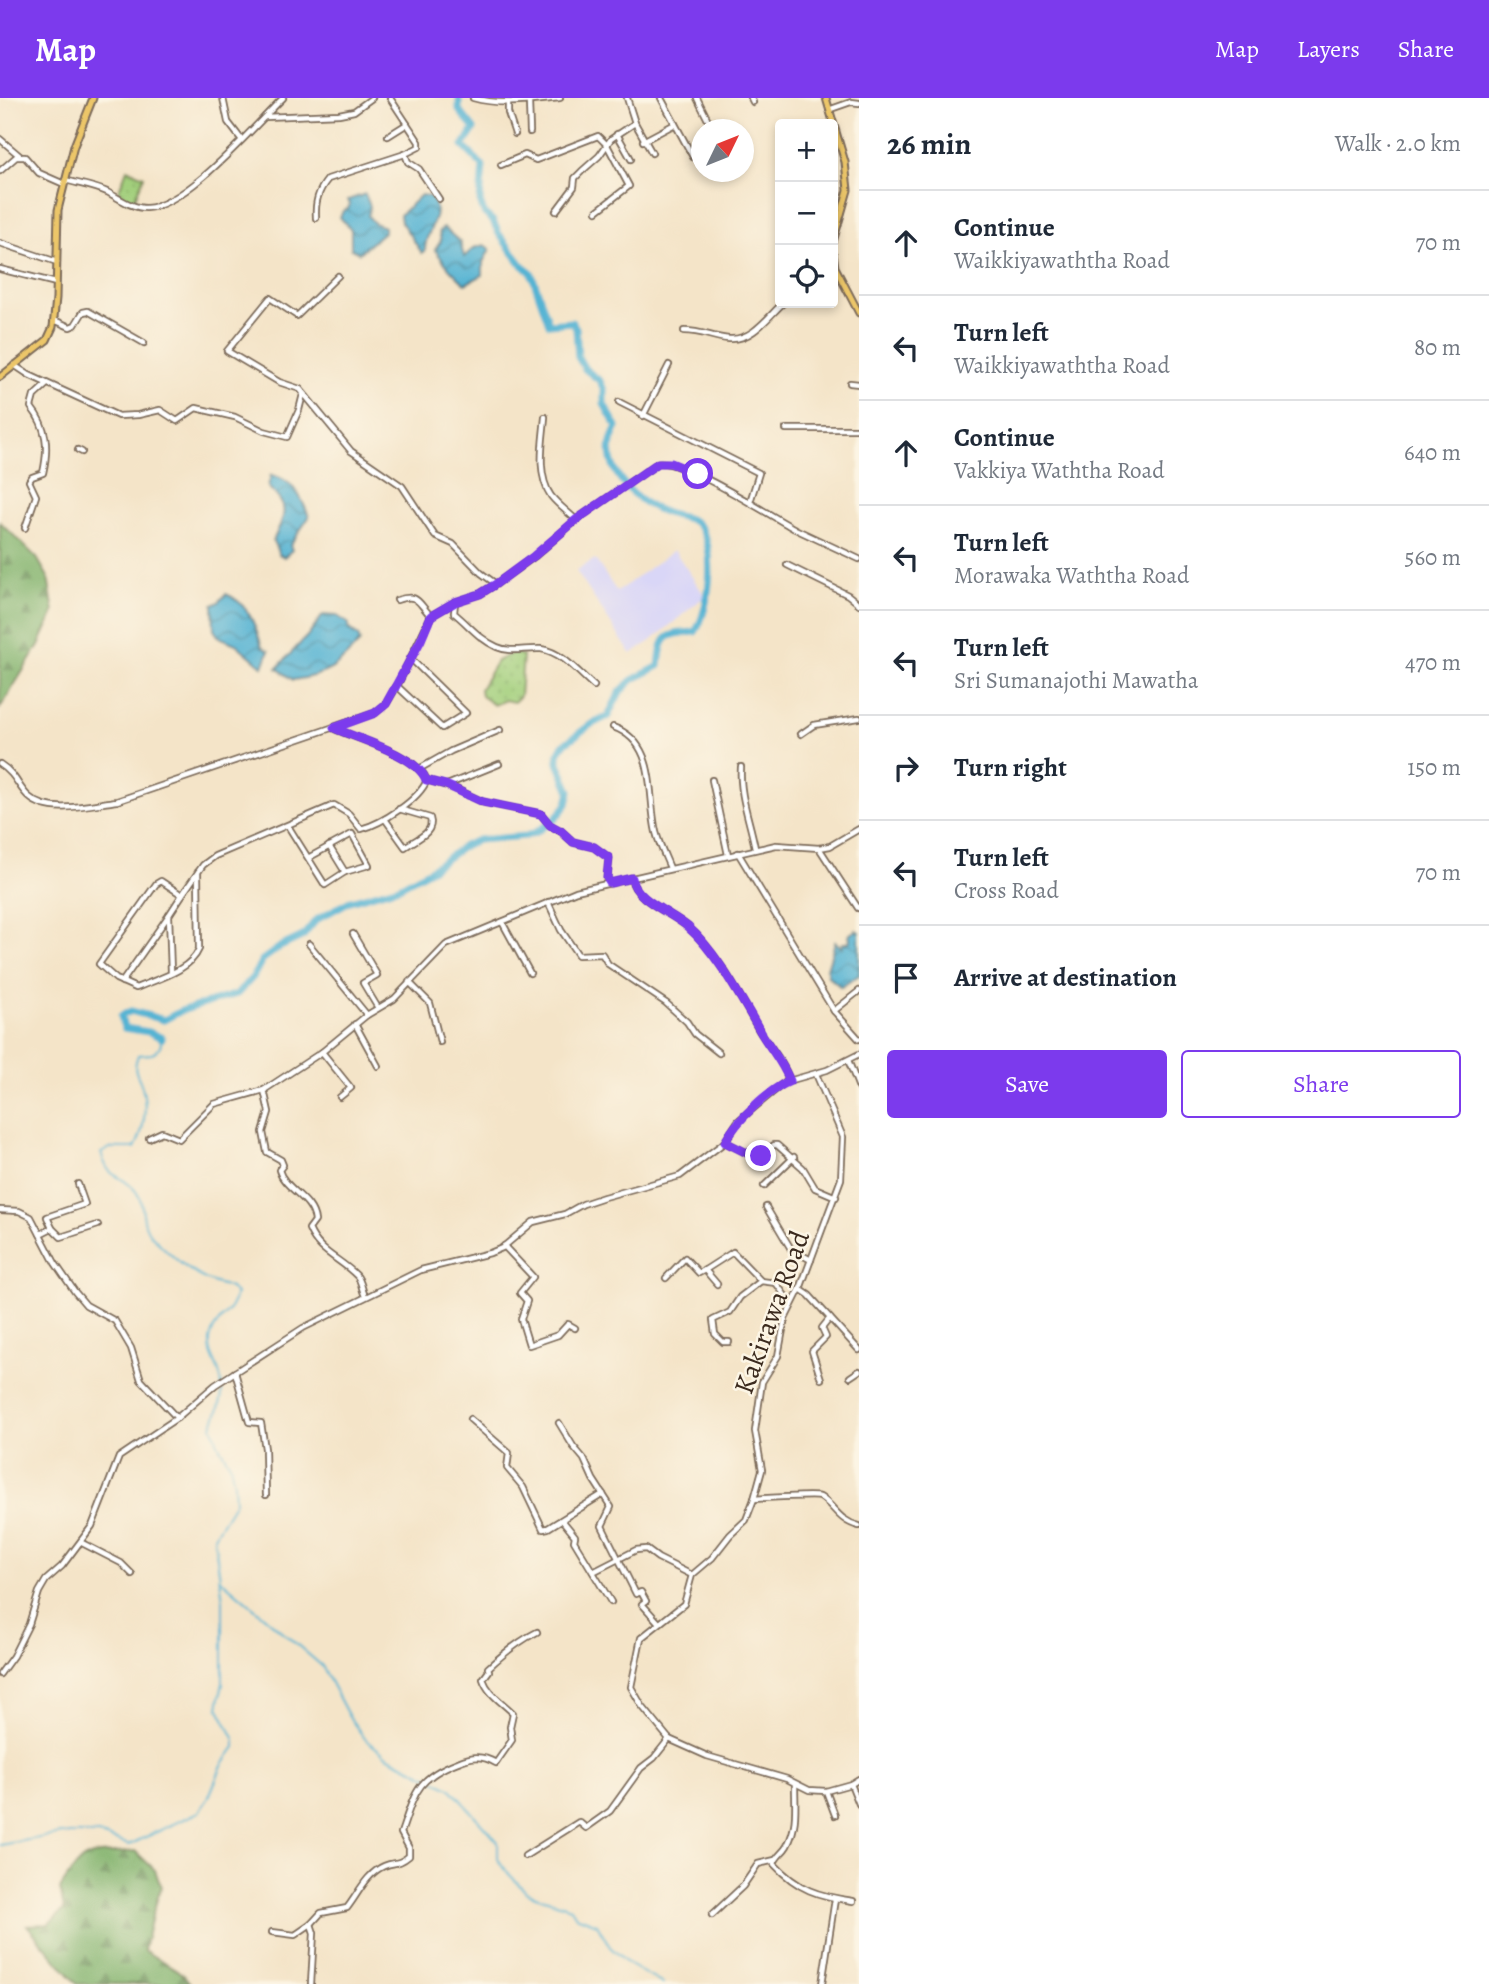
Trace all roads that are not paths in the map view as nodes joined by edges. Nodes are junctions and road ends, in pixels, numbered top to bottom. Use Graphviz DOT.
graph roads {
  1 [pos="93,98"];
  2 [pos="223,98"];
  3 [pos="283,98"];
  4 [pos="372,98"];
  5 [pos="390,98"];
  6 [pos="473,98"];
  7 [pos="560,98"];
  8 [pos="627,98"];
  9 [pos="661,98"];
  10 [pos="697,98"];
  11 [pos="826,98"];
  12 [pos="508,102"];
  13 [pos="529,102"];
  14 [pos="859,103"];
  15 [pos="831,109"];
  16 [pos="264,117"];
  17 [pos="708,119"];
  18 [pos="635,123"];
  19 [pos="407,124"];
  20 [pos="675,124"];
  21 [pos="530,132"];
  22 [pos="515,134"];
  23 [pos="617,134"];
  24 [pos="388,136"];
  25 [pos="0,139"];
  26 [pos="241,139"];
  27 [pos="643,141"];
  28 [pos="607,145"];
  29 [pos="652,153"];
  30 [pos="691,153"];
  31 [pos="405,154"];
  32 [pos="21,156"];
  33 [pos="631,159"];
  34 [pos="501,166"];
  35 [pos="0,171"];
  36 [pos="65,182"];
  37 [pos="439,200"];
  38 [pos="556,211"];
  39 [pos="597,211"];
  40 [pos="316,218"];
  41 [pos="838,225"];
  42 [pos="0,243"];
  43 [pos="57,262"];
  44 [pos="0,269"];
  45 [pos="838,274"];
  46 [pos="338,275"];
  47 [pos="56,283"];
  48 [pos="778,308"];
  49 [pos="859,313"];
  50 [pos="54,320"];
  51 [pos="684,331"];
  52 [pos="144,343"];
  53 [pos="14,365"];
  54 [pos="669,365"];
  55 [pos="0,377"];
  56 [pos="850,383"];
  57 [pos="47,384"];
  58 [pos="859,384"];
  59 [pos="303,393"];
  60 [pos="619,402"];
  61 [pos="643,416"];
  62 [pos="545,417"];
  63 [pos="786,429"];
  64 [pos="859,429"];
  65 [pos="750,502"];
  66 [pos="576,520"];
  67 [pos="25,528"];
  68 [pos="859,559"];
  69 [pos="787,565"];
  70 [pos="496,584"];
  71 [pos="397,600"];
  72 [pos="455,602"];
  73 [pos="859,604"];
  74 [pos="431,616"];
  75 [pos="411,659"];
  76 [pos="397,686"];
  77 [pos="594,686"];
  78 [pos="859,718"];
  79 [pos="613,727"];
  80 [pos="334,728"];
  81 [pos="500,730"];
  82 [pos="801,734"];
  83 [pos="0,764"];
  84 [pos="499,764"];
  85 [pos="741,766"];
  86 [pos="419,769"];
  87 [pos="426,780"];
  88 [pos="712,780"];
  89 [pos="446,785"];
  90 [pos="398,809"];
  91 [pos="385,818"];
  92 [pos="288,826"];
  93 [pos="361,829"];
  94 [pos="859,829"];
  95 [pos="352,834"];
  96 [pos="329,846"];
  97 [pos="820,848"];
  98 [pos="755,849"];
  99 [pos="738,853"];
  100 [pos="728,855"];
  101 [pos="308,858"];
  102 [pos="670,868"];
  103 [pos="198,872"];
  104 [pos="345,872"];
  105 [pos="632,878"];
  106 [pos="610,883"];
  107 [pos="182,895"];
  108 [pos="548,902"];
  109 [pos="858,908"];
  110 [pos="169,915"];
  111 [pos="502,922"];
  112 [pos="353,934"];
  113 [pos="309,944"];
  114 [pos="171,972"];
  115 [pos="530,974"];
  116 [pos="122,982"];
  117 [pos="409,982"];
  118 [pos="859,991"];
  119 [pos="378,1008"];
  120 [pos="834,1011"];
  121 [pos="367,1015"];
  122 [pos="355,1024"];
  123 [pos="859,1039"];
  124 [pos="440,1042"];
  125 [pos="322,1052"];
  126 [pos="719,1053"];
  127 [pos="859,1054"];
  128 [pos="848,1060"];
  129 [pos="378,1066"];
  130 [pos="816,1074"];
  131 [pos="790,1081"];
  132 [pos="859,1088"];
  133 [pos="264,1090"];
  134 [pos="340,1097"];
  135 [pos="149,1138"];
  136 [pos="725,1142"];
  137 [pos="794,1157"];
  138 [pos="78,1184"];
  139 [pos="764,1186"];
  140 [pos="836,1197"];
  141 [pos="766,1207"];
  142 [pos="0,1210"];
  143 [pos="98,1225"];
  144 [pos="52,1228"];
  145 [pos="40,1234"];
  146 [pos="504,1246"];
  147 [pos="811,1260"];
  148 [pos="705,1270"];
  149 [pos="666,1278"];
  150 [pos="761,1281"];
  151 [pos="717,1284"];
  152 [pos="800,1289"];
  153 [pos="365,1296"];
  154 [pos="791,1304"];
  155 [pos="830,1318"];
  156 [pos="575,1328"];
  157 [pos="729,1342"];
  158 [pos="859,1350"];
  159 [pos="859,1371"];
  160 [pos="235,1372"];
  161 [pos="850,1377"];
  162 [pos="821,1379"];
  163 [pos="177,1418"];
  164 [pos="470,1419"];
  165 [pos="559,1423"];
  166 [pos="603,1494"];
  167 [pos="267,1496"];
  168 [pos="754,1499"];
  169 [pos="562,1520"];
  170 [pos="859,1526"];
  171 [pos="82,1543"];
  172 [pos="619,1558"];
  173 [pos="593,1572"];
  174 [pos="132,1574"];
  175 [pos="692,1575"];
  176 [pos="611,1602"];
  177 [pos="659,1623"];
  178 [pos="537,1632"];
  179 [pos="0,1674"];
  180 [pos="669,1739"];
  181 [pos="859,1779"];
  182 [pos="795,1784"];
  183 [pos="851,1784"];
  184 [pos="826,1791"];
  185 [pos="859,1804"];
  186 [pos="835,1815"];
  187 [pos="525,1856"];
  188 [pos="775,1860"];
  189 [pos="835,1899"];
  190 [pos="853,1901"];
  191 [pos="712,1915"];
  192 [pos="311,1924"];
  193 [pos="272,1932"];
  194 [pos="311,1984"];
  195 [pos="822,1984"];
  1 -- 36 [label="main road"];
  2 -- 26 [label="street"];
  3 -- 16 [label="street"];
  4 -- 16 [label="street"];
  5 -- 19 [label="street"];
  6 -- 12 [label="street"];
  7 -- 13 [label="street"];
  8 -- 18 [label="street"];
  9 -- 20 [label="street"];
  10 -- 17 [label="street"];
  11 -- 15 [label="main road"];
  12 -- 13 [label="street"];
  12 -- 22 [label="street"];
  13 -- 21 [label="street"];
  14 -- 15 [label="street"];
  15 -- 41 [label="main road"];
  16 -- 26 [label="street"];
  18 -- 23 [label="street"];
  18 -- 27 [label="street"];
  19 -- 24 [label="street"];
  19 -- 31 [label="street"];
  20 -- 27 [label="street"];
  20 -- 30 [label="street"];
  23 -- 28 [label="street"];
  23 -- 33 [label="street"];
  25 -- 32 [label="street"];
  26 -- 36 [label="street"];
  27 -- 29 [label="street"];
  28 -- 34 [label="street"];
  28 -- 38 [label="street"];
  28 -- 39 [label="street"];
  31 -- 37 [label="street"];
  31 -- 40 [label="street"];
  32 -- 35 [label="street"];
  32 -- 36 [label="street"];
  36 -- 43 [label="main road"];
  42 -- 43 [label="street"];
  43 -- 47 [label="main road"];
  44 -- 47 [label="street"];
  45 -- 49 [label="main road"];
  46 -- 59 [label="street"];
  47 -- 50 [label="main road"];
  48 -- 51 [label="street"];
  50 -- 52 [label="street"];
  50 -- 53 [label="main road"];
  53 -- 55 [label="main road"];
  53 -- 57 [label="street"];
  54 -- 61 [label="street"];
  56 -- 58 [label="street"];
  57 -- 59 [label="street"];
  57 -- 67 [label="street"];
  59 -- 70 [label="street"];
  60 -- 61 [label="street"];
  61 -- 65 [label="street"];
  62 -- 66 [label="street"];
  63 -- 64 [label="street"];
  65 -- 66 [label="street"];
  65 -- 68 [label="street"];
  66 -- 70 [label="street"];
  69 -- 73 [label="street"];
  70 -- 72 [label="street"];
  71 -- 74 [label="street"];
  72 -- 74 [label="street"];
  72 -- 77 [label="street"];
  74 -- 75 [label="street"];
  75 -- 76 [label="street"];
  75 -- 76 [label="street"];
  76 -- 80 [label="street"];
  78 -- 82 [label="street"];
  79 -- 102 [label="street"];
  80 -- 83 [label="street"];
  80 -- 86 [label="street"];
  81 -- 86 [label="street"];
  84 -- 89 [label="street"];
  85 -- 98 [label="street"];
  86 -- 87 [label="street"];
  87 -- 89 [label="street"];
  87 -- 90 [label="street"];
  88 -- 100 [label="street"];
  89 -- 106 [label="street"];
  90 -- 91 [label="street"];
  90 -- 91 [label="street"];
  91 -- 93 [label="street"];
  92 -- 93 [label="street"];
  92 -- 101 [label="street"];
  92 -- 103 [label="street"];
  93 -- 95 [label="street"];
  94 -- 97 [label="street"];
  95 -- 96 [label="street"];
  95 -- 104 [label="street"];
  96 -- 101 [label="street"];
  96 -- 104 [label="street"];
  97 -- 98 [label="street"];
  97 -- 109 [label="street"];
  98 -- 99 [label="street"];
  99 -- 100 [label="street"];
  99 -- 120 [label="street"];
  100 -- 102 [label="street"];
  101 -- 104 [label="street"];
  102 -- 105 [label="street"];
  103 -- 107 [label="street"];
  103 -- 114 [label="street"];
  105 -- 106 [label="street"];
  105 -- 131 [label="street"];
  106 -- 108 [label="street"];
  107 -- 110 [label="street"];
  107 -- 116 [label="street"];
  108 -- 111 [label="street"];
  108 -- 126 [label="street"];
  110 -- 114 [label="street"];
  110 -- 116 [label="street"];
  111 -- 115 [label="street"];
  111 -- 117 [label="street"];
  112 -- 119 [label="street"];
  113 -- 121 [label="street"];
  114 -- 116 [label="street"];
  117 -- 119 [label="street"];
  117 -- 124 [label="street"];
  118 -- 120 [label="street"];
  119 -- 121 [label="street"];
  120 -- 123 [label="street"];
  121 -- 122 [label="street"];
  122 -- 125 [label="street"];
  122 -- 129 [label="street"];
  125 -- 133 [label="street"];
  125 -- 134 [label="street"];
  127 -- 128 [label="street"];
  128 -- 130 [label="street"];
  128 -- 132 [label="street"];
  130 -- 131 [label="street"];
  130 -- 140 [label="street, Kakirawa Road"];
  131 -- 136 [label="street"];
  133 -- 135 [label="street"];
  133 -- 153 [label="street"];
  136 -- 137 [label="street"];
  136 -- 146 [label="street"];
  137 -- 139 [label="street"];
  137 -- 140 [label="street"];
  138 -- 144 [label="street"];
  140 -- 147 [label="street, Kakirawa Road"];
  141 -- 147 [label="street"];
  142 -- 145 [label="street"];
  143 -- 144 [label="street"];
  144 -- 145 [label="street"];
  145 -- 163 [label="street"];
  146 -- 153 [label="street"];
  146 -- 156 [label="street"];
  147 -- 152 [label="street, Kakirawa Road"];
  148 -- 149 [label="street"];
  148 -- 150 [label="street"];
  148 -- 151 [label="street"];
  150 -- 154 [label="street"];
  150 -- 157 [label="street"];
  152 -- 154 [label="street, Kakirawa Road"];
  152 -- 155 [label="street"];
  153 -- 160 [label="street"];
  154 -- 168 [label="street, Kakirawa Road"];
  155 -- 158 [label="street"];
  155 -- 162 [label="street"];
  159 -- 161 [label="street"];
  160 -- 163 [label="street"];
  160 -- 167 [label="street"];
  163 -- 171 [label="street"];
  164 -- 169 [label="street"];
  165 -- 166 [label="street"];
  166 -- 169 [label="street"];
  166 -- 172 [label="street"];
  168 -- 170 [label="street"];
  168 -- 175 [label="street, Kakirawa Road"];
  169 -- 173 [label="street"];
  171 -- 174 [label="street"];
  171 -- 179 [label="street"];
  172 -- 173 [label="street"];
  172 -- 175 [label="street"];
  172 -- 177 [label="street"];
  173 -- 176 [label="street"];
  175 -- 177 [label="street, Kakirawa Road"];
  177 -- 180 [label="street, Kakirawa Road"];
  178 -- 192 [label="street"];
  180 -- 182 [label="street, Kakirawa Road"];
  180 -- 187 [label="street"];
  181 -- 183 [label="street, Kakirawa Road"];
  182 -- 184 [label="street, Kakirawa Road"];
  182 -- 188 [label="street"];
  183 -- 184 [label="street, Kakirawa Road"];
  183 -- 185 [label="street"];
  184 -- 186 [label="street"];
  188 -- 189 [label="street"];
  188 -- 191 [label="street"];
  189 -- 190 [label="street"];
  189 -- 195 [label="street"];
  192 -- 193 [label="street"];
  192 -- 194 [label="street"];
}
